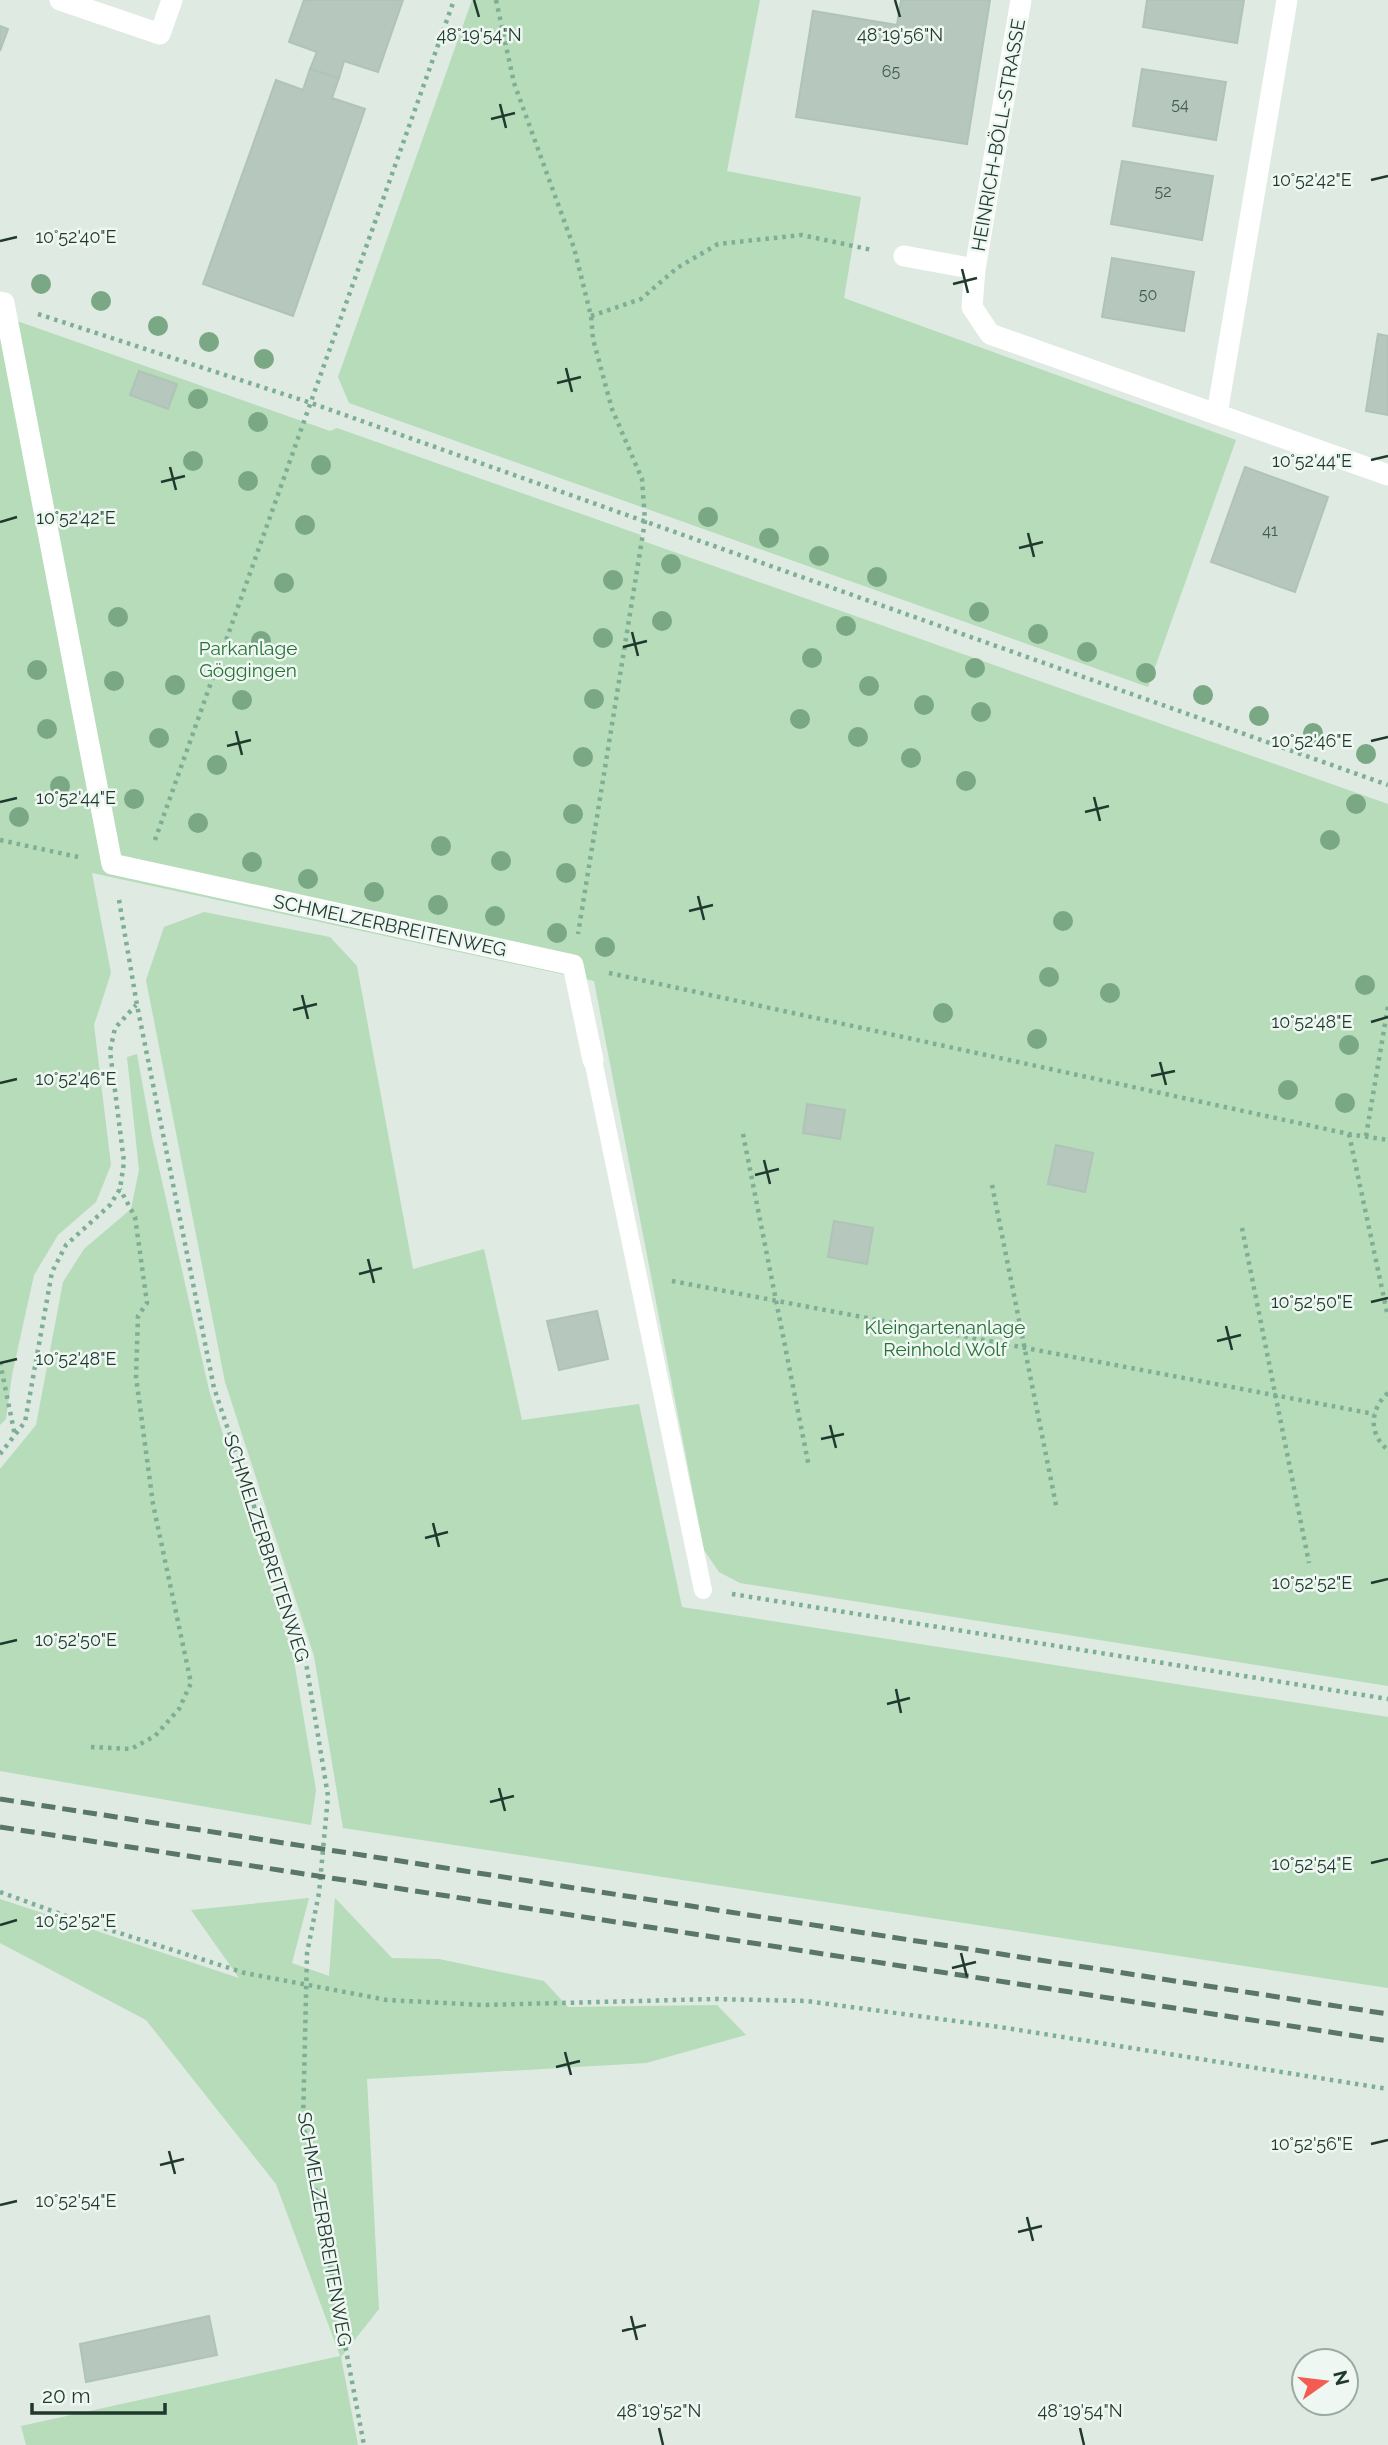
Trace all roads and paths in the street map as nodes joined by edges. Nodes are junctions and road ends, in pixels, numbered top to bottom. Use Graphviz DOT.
graph roads {
  1 [pos="60,0"];
  2 [pos="172,0"];
  3 [pos="454,0"];
  4 [pos="496,0"];
  5 [pos="1021,0"];
  6 [pos="1287,0"];
  7 [pos="904,256"];
  8 [pos="975,269"];
  9 [pos="2,302"];
  10 [pos="591,316"];
  11 [pos="311,403"];
  12 [pos="1217,415"];
  13 [pos="1388,475"];
  14 [pos="645,521"];
  15 [pos="1388,785"];
  16 [pos="0,840"];
  17 [pos="112,864"];
  18 [pos="143,871"];
  19 [pos="573,965"];
  20 [pos="137,1005"];
  21 [pos="1388,1006"];
  22 [pos="593,1060"];
  23 [pos="743,1134"];
  24 [pos="1349,1134"];
  25 [pos="1366,1136"];
  26 [pos="1388,1140"];
  27 [pos="992,1185"];
  28 [pos="120,1189"];
  29 [pos="1242,1228"];
  30 [pos="637,1273"];
  31 [pos="776,1300"];
  32 [pos="1388,1317"];
  33 [pos="1025,1347"];
  34 [pos="0,1362"];
  35 [pos="1388,1393"];
  36 [pos="1276,1395"];
  37 [pos="1374,1414"];
  38 [pos="15,1436"];
  39 [pos="1388,1450"];
  40 [pos="0,1454"];
  41 [pos="809,1467"];
  42 [pos="1057,1510"];
  43 [pos="1309,1563"];
  44 [pos="703,1590"];
  45 [pos="1388,1699"];
  46 [pos="91,1747"];
  47 [pos="0,1892"];
  48 [pos="306,1986"];
  49 [pos="1388,2089"];
  50 [pos="364,2445"];
  1 -- 2 [label="street"];
  3 -- 11 [label="path"];
  4 -- 10 [label="path"];
  5 -- 8 [label="street, HEINRICH-BÖLL-STRASSE"];
  6 -- 12 [label="street"];
  7 -- 8 [label="street, HEINRICH-BÖLL-STRASSE"];
  7 -- 10 [label="path"];
  8 -- 12 [label="street, HEINRICH-BÖLL-STRASSE"];
  9 -- 11 [label="path"];
  9 -- 17 [label="street"];
  10 -- 14 [label="path"];
  11 -- 14 [label="path"];
  11 -- 18 [label="path"];
  12 -- 13 [label="street, HEINRICH-BÖLL-STRASSE"];
  14 -- 15 [label="path"];
  14 -- 19 [label="path"];
  16 -- 17 [label="path"];
  17 -- 18 [label="street, SCHMELZERBREITENWEG"];
  17 -- 20 [label="path, SCHMELZERBREITENWEG"];
  18 -- 19 [label="street, SCHMELZERBREITENWEG"];
  19 -- 22 [label="street"];
  19 -- 24 [label="path"];
  20 -- 28 [label="path"];
  20 -- 48 [label="path, SCHMELZERBREITENWEG"];
  21 -- 25 [label="path"];
  22 -- 30 [label="lane"];
  23 -- 31 [label="path"];
  24 -- 25 [label="path"];
  24 -- 32 [label="path"];
  25 -- 26 [label="path"];
  27 -- 33 [label="path"];
  28 -- 38 [label="path"];
  28 -- 46 [label="path"];
  29 -- 36 [label="path"];
  30 -- 31 [label="path"];
  30 -- 44 [label="lane"];
  31 -- 33 [label="path"];
  31 -- 41 [label="path"];
  33 -- 36 [label="path"];
  33 -- 42 [label="path"];
  34 -- 38 [label="path"];
  35 -- 37 [label="path"];
  36 -- 37 [label="path"];
  36 -- 43 [label="path"];
  37 -- 39 [label="path"];
  38 -- 40 [label="path"];
  44 -- 45 [label="path"];
  47 -- 48 [label="path"];
  48 -- 49 [label="path"];
  48 -- 50 [label="path, SCHMELZERBREITENWEG"];
}
